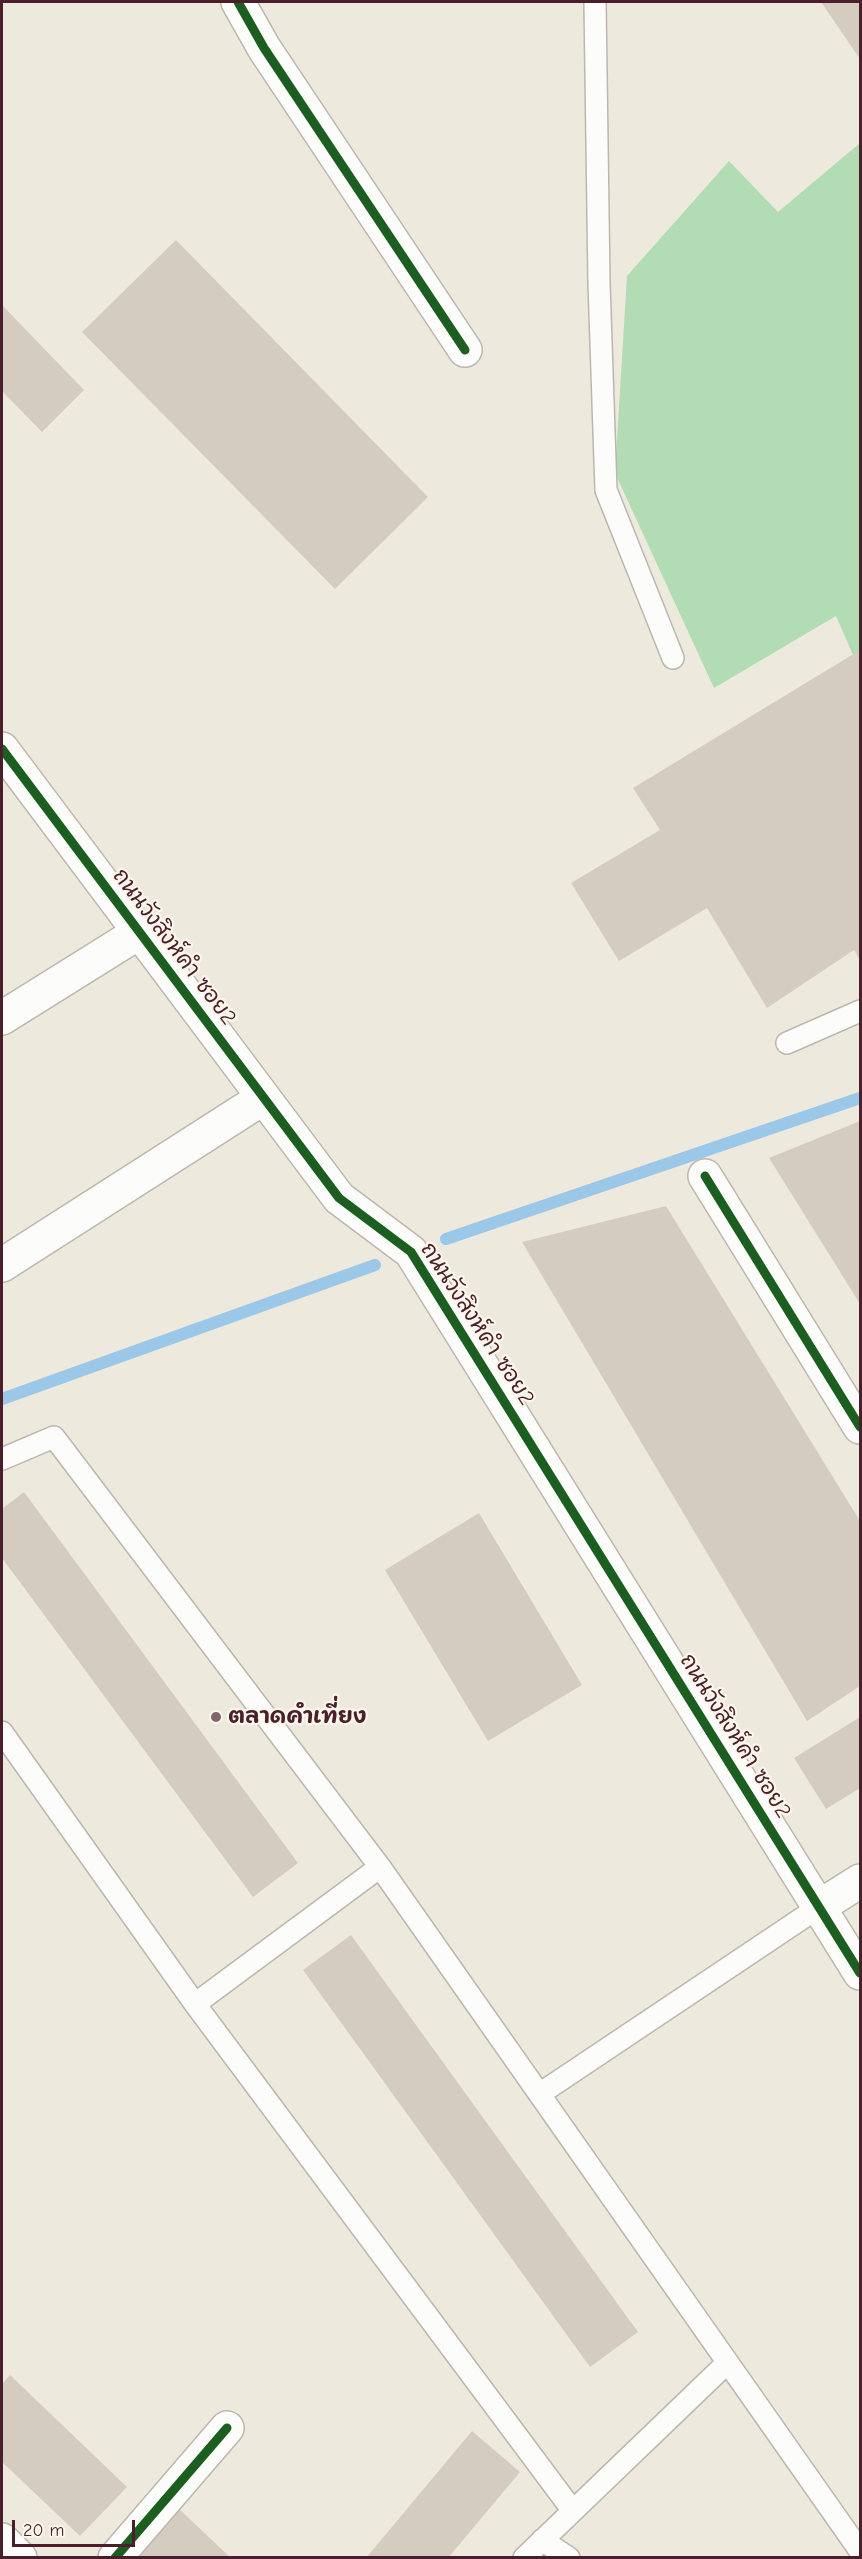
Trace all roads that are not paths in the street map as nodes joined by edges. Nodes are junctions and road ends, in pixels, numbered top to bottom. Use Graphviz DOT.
graph roads {
  1 [pos="237,2"];
  2 [pos="595,2"];
  3 [pos="465,350"];
  4 [pos="673,658"];
  5 [pos="2,750"];
  6 [pos="138,933"];
  7 [pos="861,1011"];
  8 [pos="2,1018"];
  9 [pos="787,1042"];
  10 [pos="263,1098"];
  11 [pos="705,1176"];
  12 [pos="2,1265"];
  13 [pos="861,1427"];
  14 [pos="2,1459"];
  15 [pos="2,1732"];
  16 [pos="380,1867"];
  17 [pos="861,1881"];
  18 [pos="819,1907"];
  19 [pos="861,1972"];
  20 [pos="195,2004"];
  21 [pos="541,2093"];
  22 [pos="727,2363"];
  23 [pos="227,2428"];
  24 [pos="573,2511"];
  25 [pos="542,2540"];
  26 [pos="2,2541"];
  27 [pos="861,2551"];
  28 [pos="20,2558"];
  29 [pos="115,2558"];
  30 [pos="524,2558"];
  31 [pos="569,2558"];
  1 -- 3 [label="street"];
  2 -- 4 [label="lane"];
  5 -- 6 [label="street, ถนนวังสิงห์คำ ซอย2"];
  6 -- 8 [label="street"];
  6 -- 10 [label="street, ถนนวังสิงห์คำ ซอย2"];
  7 -- 9 [label="lane"];
  10 -- 12 [label="street"];
  10 -- 18 [label="street, ถนนวังสิงห์คำ ซอย2"];
  11 -- 13 [label="street"];
  14 -- 16 [label="lane"];
  15 -- 20 [label="lane"];
  16 -- 20 [label="lane"];
  16 -- 21 [label="lane"];
  17 -- 18 [label="street"];
  18 -- 19 [label="street, ถนนวังสิงห์คำ ซอย2"];
  18 -- 21 [label="lane"];
  20 -- 24 [label="lane"];
  21 -- 22 [label="lane"];
  22 -- 24 [label="lane"];
  22 -- 27 [label="lane"];
  23 -- 29 [label="street"];
  24 -- 25 [label="lane"];
  25 -- 30 [label="lane"];
  25 -- 31 [label="lane"];
  26 -- 28 [label="street"];
}
